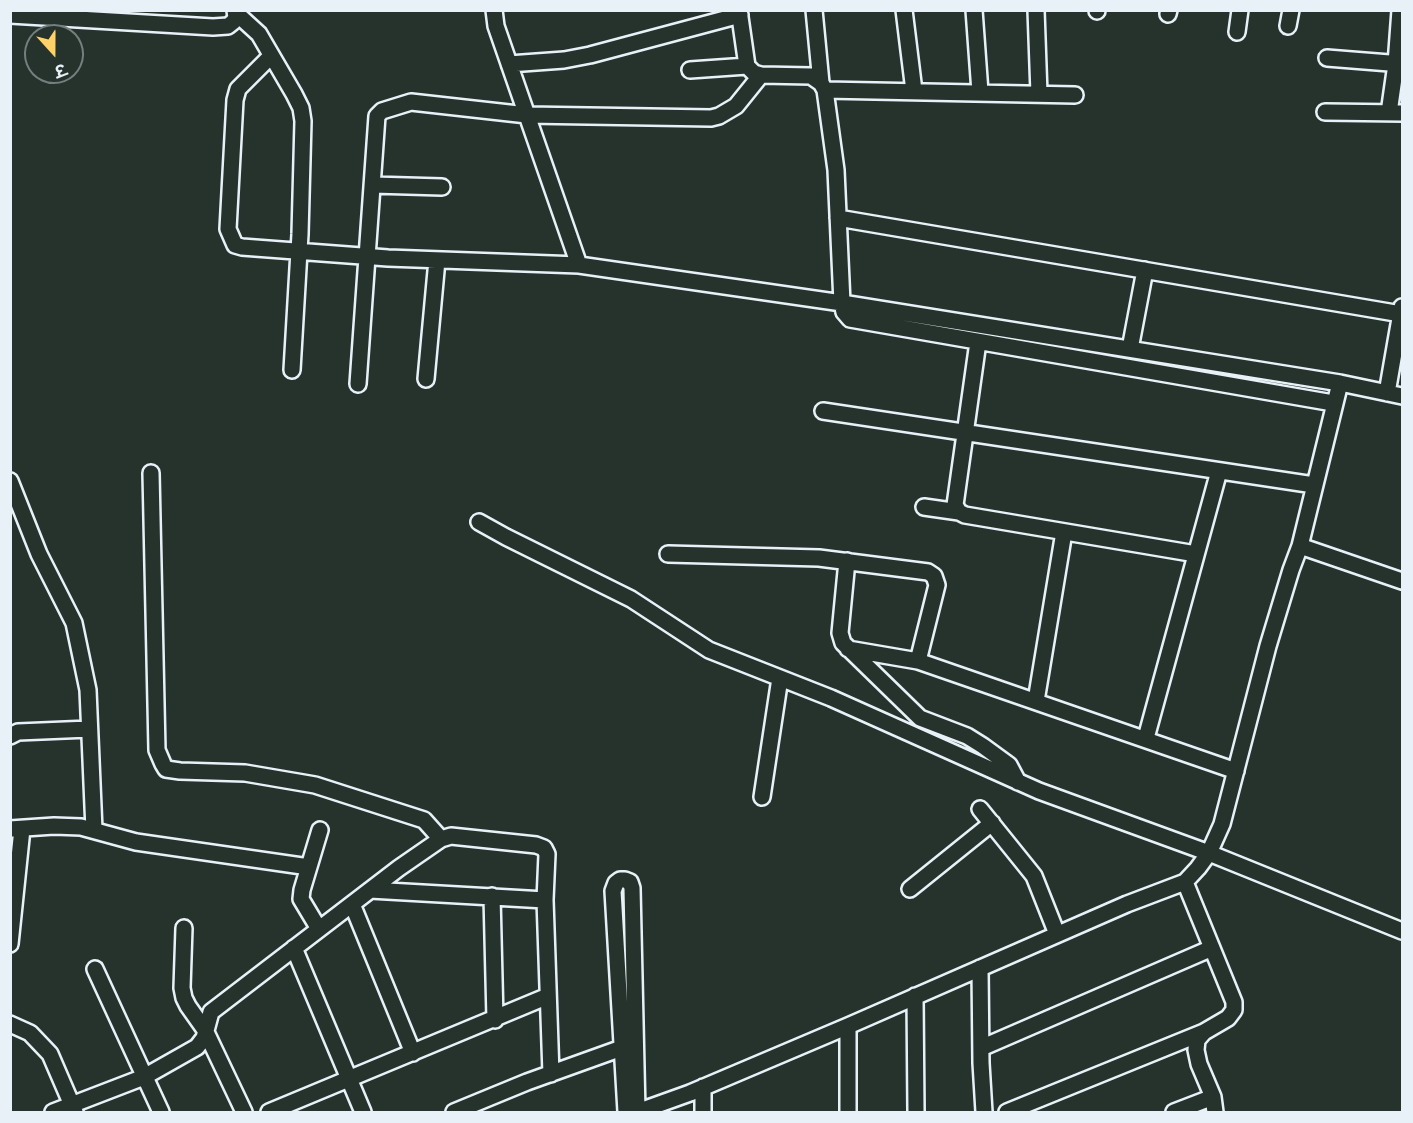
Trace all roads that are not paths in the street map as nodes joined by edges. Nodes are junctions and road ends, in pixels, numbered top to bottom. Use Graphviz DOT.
graph roads {
  1 [pos="814,10"];
  2 [pos="904,10"];
  3 [pos="974,10"];
  4 [pos="1036,10"];
  5 [pos="1240,10"];
  6 [pos="1400,10"];
  7 [pos="495,11"];
  8 [pos="235,12"];
  9 [pos="739,13"];
  10 [pos="10,15"];
  11 [pos="1237,32"];
  12 [pos="271,56"];
  13 [pos="1327,58"];
  14 [pos="509,64"];
  15 [pos="1399,64"];
  16 [pos="747,66"];
  17 [pos="690,70"];
  18 [pos="761,75"];
  19 [pos="823,87"];
  20 [pos="914,91"];
  21 [pos="980,92"];
  22 [pos="1040,94"];
  23 [pos="1075,95"];
  24 [pos="1325,112"];
  25 [pos="1396,113"];
  26 [pos="527,115"];
  27 [pos="373,185"];
  28 [pos="442,187"];
  29 [pos="838,218"];
  30 [pos="299,252"];
  31 [pos="368,256"];
  32 [pos="437,260"];
  33 [pos="579,265"];
  34 [pos="1145,270"];
  35 [pos="842,303"];
  36 [pos="1402,310"];
  37 [pos="978,342"];
  38 [pos="1130,350"];
  39 [pos="1185,358"];
  40 [pos="292,370"];
  41 [pos="1180,377"];
  42 [pos="426,379"];
  43 [pos="1340,383"];
  44 [pos="358,384"];
  45 [pos="1387,393"];
  46 [pos="1402,396"];
  47 [pos="1334,404"];
  48 [pos="823,411"];
  49 [pos="965,432"];
  50 [pos="1219,471"];
  51 [pos="151,473"];
  52 [pos="10,481"];
  53 [pos="1314,485"];
  54 [pos="924,507"];
  55 [pos="959,512"];
  56 [pos="479,522"];
  57 [pos="1064,532"];
  58 [pos="1300,546"];
  59 [pos="668,554"];
  60 [pos="1196,554"];
  61 [pos="847,561"];
  62 [pos="1402,581"];
  63 [pos="848,649"];
  64 [pos="918,661"];
  65 [pos="780,678"];
  66 [pos="1036,701"];
  67 [pos="89,729"];
  68 [pos="10,736"];
  69 [pos="1146,738"];
  70 [pos="1236,771"];
  71 [pos="1018,782"];
  72 [pos="762,796"];
  73 [pos="980,809"];
  74 [pos="992,823"];
  75 [pos="16,829"];
  76 [pos="94,830"];
  77 [pos="320,830"];
  78 [pos="441,838"];
  79 [pos="1209,853"];
  80 [pos="309,867"];
  81 [pos="1185,882"];
  82 [pos="370,890"];
  83 [pos="910,890"];
  84 [pos="492,896"];
  85 [pos="545,900"];
  86 [pos="351,904"];
  87 [pos="184,928"];
  88 [pos="319,929"];
  89 [pos="1402,931"];
  90 [pos="1057,934"];
  91 [pos="10,944"];
  92 [pos="294,948"];
  93 [pos="1212,948"];
  94 [pos="980,968"];
  95 [pos="95,969"];
  96 [pos="548,996"];
  97 [pos="915,996"];
  98 [pos="495,1020"];
  99 [pos="10,1024"];
  100 [pos="848,1026"];
  101 [pos="205,1030"];
  102 [pos="1204,1032"];
  103 [pos="629,1045"];
  104 [pos="981,1048"];
  105 [pos="413,1053"];
  106 [pos="551,1074"];
  107 [pos="144,1077"];
  108 [pos="349,1079"];
  109 [pos="703,1087"];
  110 [pos="1213,1097"];
  111 [pos="74,1109"];
  112 [pos="53,1113"];
  113 [pos="161,1113"];
  114 [pos="244,1113"];
  115 [pos="269,1113"];
  116 [pos="363,1113"];
  117 [pos="454,1113"];
  118 [pos="626,1113"];
  119 [pos="637,1113"];
  120 [pos="703,1113"];
  121 [pos="848,1113"];
  122 [pos="916,1113"];
  123 [pos="984,1113"];
  124 [pos="1007,1113"];
  125 [pos="1174,1113"];
  126 [pos="1215,1113"];
  1 -- 19 [label="street"];
  2 -- 20 [label="street"];
  3 -- 21 [label="street"];
  4 -- 22 [label="street"];
  5 -- 11 [label="street"];
  6 -- 15 [label="street"];
  7 -- 14 [label="street"];
  8 -- 10 [label="street"];
  8 -- 12 [label="street"];
  9 -- 14 [label="street"];
  9 -- 16 [label="street"];
  12 -- 30 [label="street"];
  12 -- 30 [label="street"];
  13 -- 15 [label="street"];
  14 -- 26 [label="street"];
  15 -- 25 [label="street"];
  16 -- 17 [label="street"];
  16 -- 18 [label="street"];
  18 -- 19 [label="street"];
  18 -- 26 [label="street"];
  19 -- 20 [label="street"];
  19 -- 29 [label="street"];
  20 -- 21 [label="street"];
  21 -- 22 [label="street"];
  22 -- 23 [label="street"];
  24 -- 25 [label="street"];
  26 -- 27 [label="street"];
  26 -- 33 [label="street"];
  27 -- 28 [label="street"];
  27 -- 31 [label="street"];
  29 -- 34 [label="street"];
  29 -- 35 [label="street"];
  30 -- 31 [label="street"];
  30 -- 40 [label="street"];
  31 -- 32 [label="street"];
  31 -- 44 [label="street"];
  32 -- 33 [label="street"];
  32 -- 42 [label="street"];
  33 -- 35 [label="street"];
  34 -- 36 [label="street"];
  34 -- 38 [label="street"];
  35 -- 37 [label="street"];
  35 -- 38 [label="street"];
  36 -- 45 [label="street"];
  37 -- 41 [label="street"];
  37 -- 49 [label="street"];
  38 -- 39 [label="street"];
  39 -- 41 [label="street"];
  39 -- 43 [label="street"];
  41 -- 47 [label="street"];
  43 -- 45 [label="street"];
  43 -- 47 [label="street"];
  45 -- 46 [label="street"];
  47 -- 53 [label="street"];
  48 -- 49 [label="street"];
  49 -- 50 [label="street"];
  49 -- 55 [label="street"];
  50 -- 53 [label="street"];
  50 -- 60 [label="street"];
  51 -- 78 [label="street"];
  52 -- 67 [label="street"];
  53 -- 58 [label="street"];
  54 -- 55 [label="street"];
  55 -- 57 [label="street"];
  56 -- 65 [label="street"];
  57 -- 60 [label="street"];
  57 -- 66 [label="street"];
  58 -- 62 [label="street"];
  58 -- 70 [label="street"];
  59 -- 61 [label="street"];
  60 -- 69 [label="street"];
  61 -- 63 [label="street"];
  61 -- 64 [label="street"];
  63 -- 64 [label="street"];
  63 -- 71 [label="street"];
  64 -- 66 [label="street"];
  65 -- 71 [label="street"];
  65 -- 72 [label="street"];
  66 -- 69 [label="street"];
  67 -- 68 [label="street"];
  67 -- 76 [label="street"];
  69 -- 70 [label="street"];
  70 -- 79 [label="street"];
  71 -- 79 [label="street"];
  73 -- 74 [label="street"];
  74 -- 83 [label="street"];
  74 -- 90 [label="street"];
  75 -- 76 [label="street"];
  75 -- 91 [label="street"];
  76 -- 80 [label="street"];
  77 -- 80 [label="street"];
  78 -- 82 [label="street"];
  78 -- 85 [label="street"];
  79 -- 81 [label="street"];
  79 -- 89 [label="street"];
  80 -- 88 [label="street"];
  81 -- 90 [label="street"];
  81 -- 93 [label="street"];
  82 -- 84 [label="street"];
  82 -- 86 [label="street"];
  84 -- 85 [label="street"];
  84 -- 98 [label="street"];
  85 -- 96 [label="street"];
  86 -- 88 [label="street"];
  86 -- 105 [label="street"];
  87 -- 101 [label="street"];
  88 -- 92 [label="street"];
  90 -- 94 [label="street"];
  92 -- 101 [label="street"];
  92 -- 108 [label="street"];
  93 -- 102 [label="street"];
  93 -- 104 [label="street"];
  94 -- 97 [label="street"];
  94 -- 104 [label="street"];
  95 -- 107 [label="street"];
  96 -- 98 [label="street"];
  96 -- 106 [label="street"];
  97 -- 100 [label="street"];
  97 -- 122 [label="street"];
  98 -- 105 [label="street"];
  99 -- 111 [label="street"];
  100 -- 109 [label="street"];
  100 -- 121 [label="street"];
  101 -- 107 [label="street"];
  101 -- 114 [label="street"];
  102 -- 110 [label="street"];
  102 -- 124 [label="street"];
  103 -- 103 [label="street"];
  103 -- 106 [label="street"];
  103 -- 118 [label="street"];
  103 -- 119 [label="street"];
  104 -- 123 [label="street"];
  105 -- 108 [label="street"];
  106 -- 117 [label="street"];
  107 -- 111 [label="street"];
  107 -- 113 [label="street"];
  108 -- 115 [label="street"];
  108 -- 116 [label="street"];
  109 -- 119 [label="street"];
  109 -- 120 [label="street"];
  110 -- 125 [label="street"];
  110 -- 126 [label="street"];
  111 -- 112 [label="street"];
}
